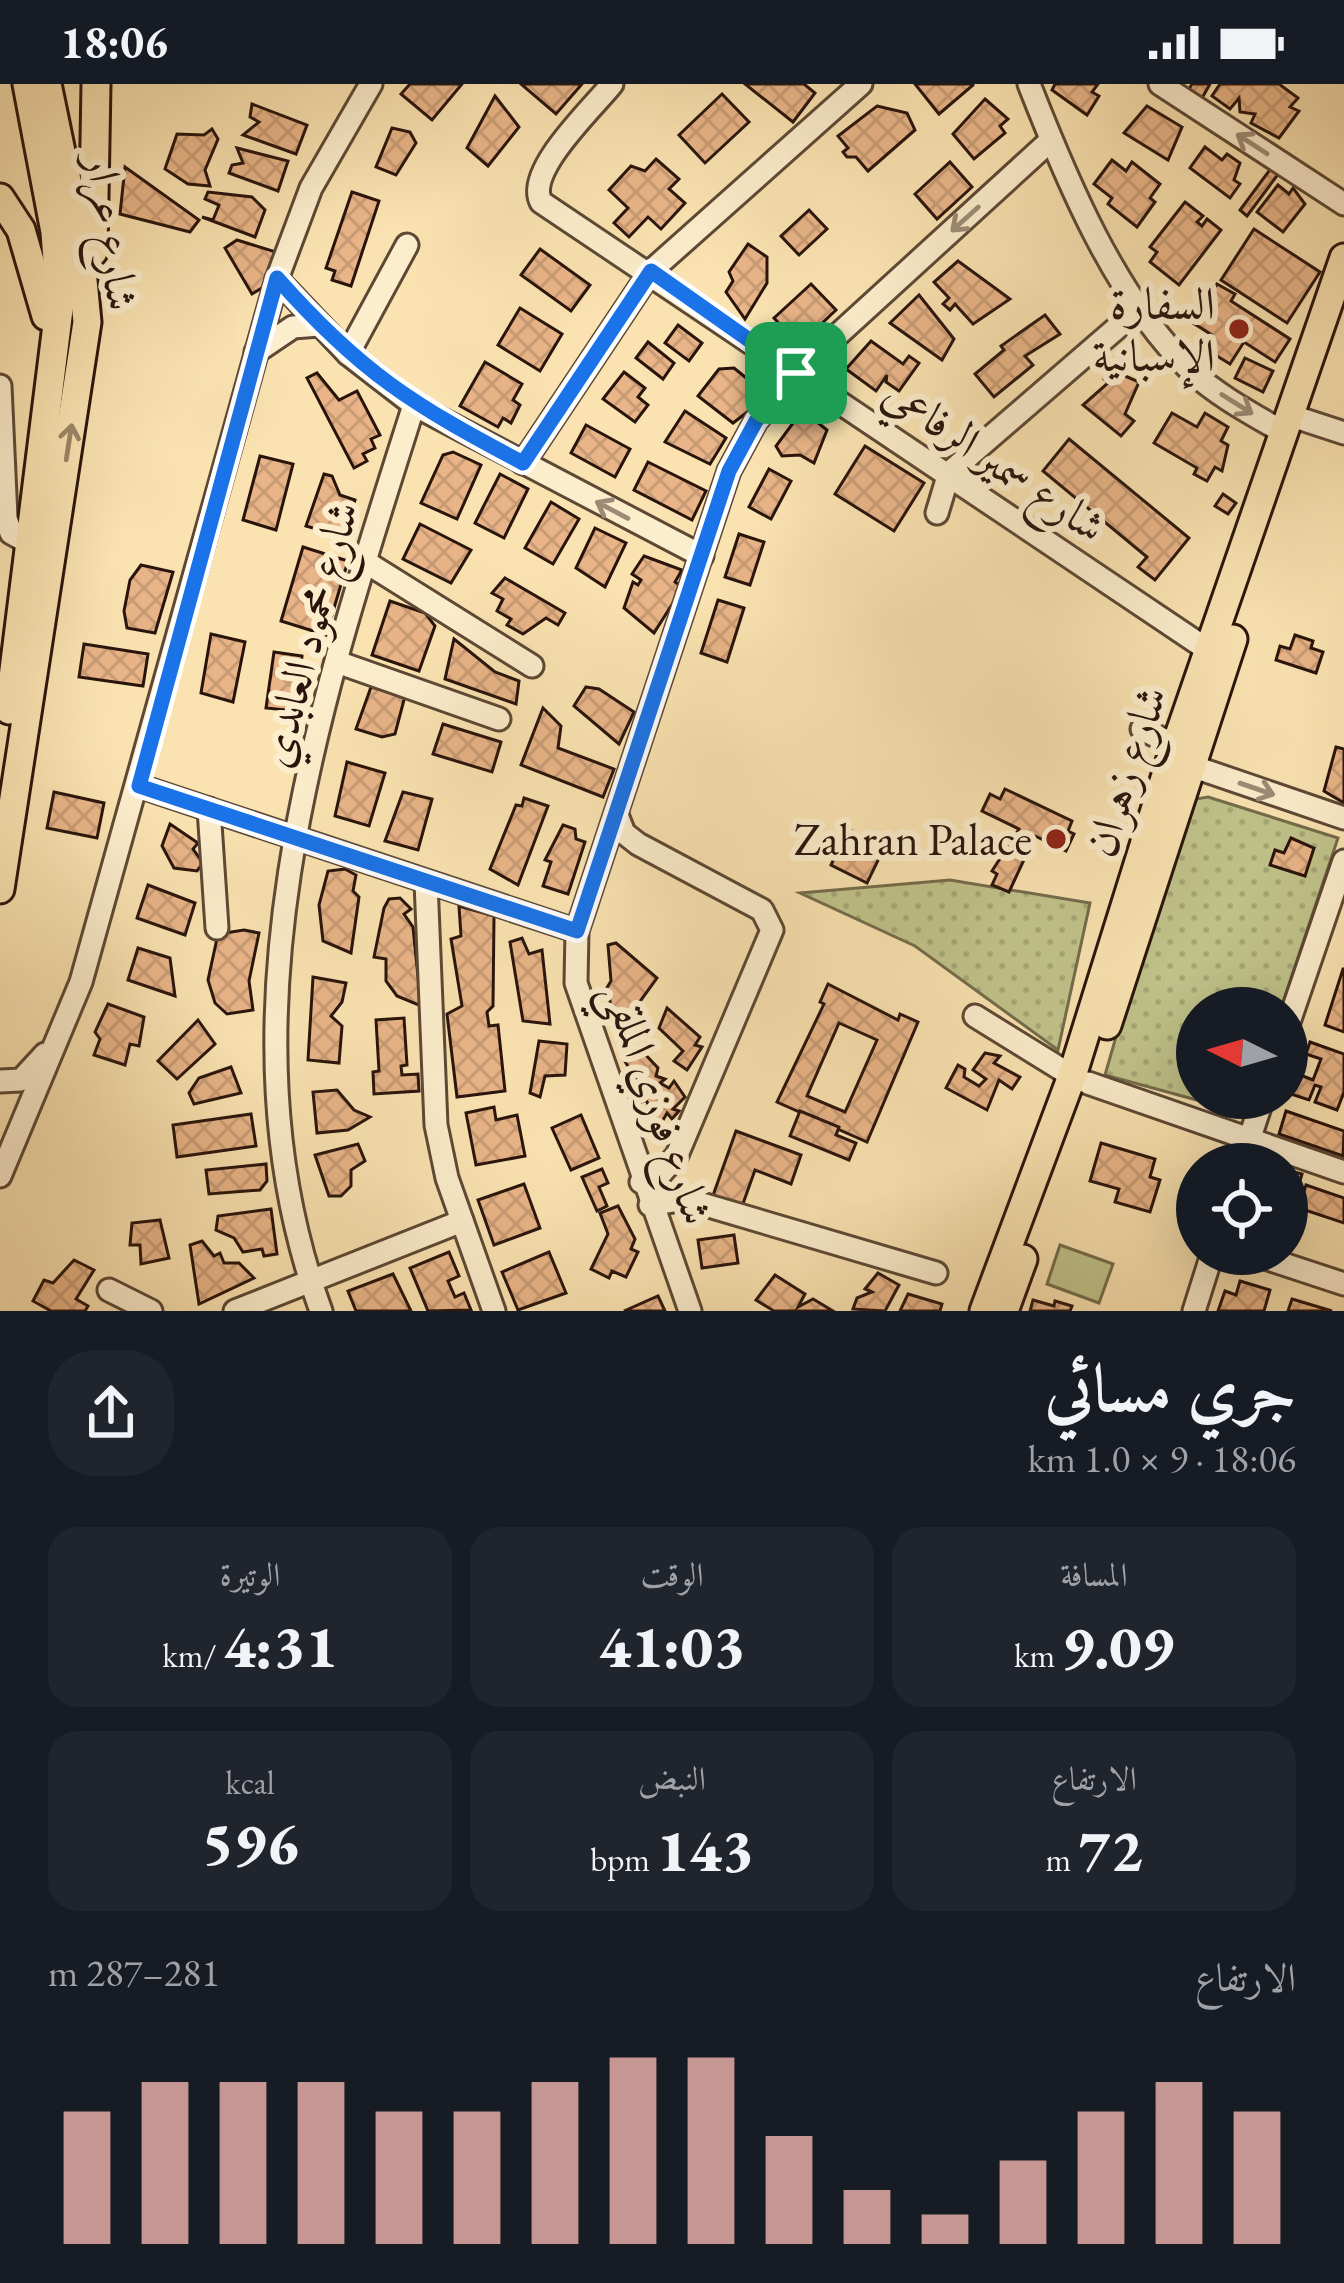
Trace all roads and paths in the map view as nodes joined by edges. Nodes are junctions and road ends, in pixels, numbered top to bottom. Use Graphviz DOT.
graph roads {
  1 [pos="27,84"];
  2 [pos="47,84"];
  3 [pos="96,84"];
  4 [pos="371,84"];
  5 [pos="612,84"];
  6 [pos="862,84"];
  7 [pos="1029,84"];
  8 [pos="1160,84"];
  9 [pos="1051,140"];
  10 [pos="0,198"];
  11 [pos="1344,204"];
  12 [pos="407,245"];
  13 [pos="1344,257"];
  14 [pos="651,271"];
  15 [pos="277,278"];
  16 [pos="1344,303"];
  17 [pos="1142,307"];
  18 [pos="88,322"];
  19 [pos="319,325"];
  20 [pos="256,353"];
  21 [pos="348,354"];
  22 [pos="55,365"];
  23 [pos="796,373"];
  24 [pos="0,386"];
  25 [pos="414,405"];
  26 [pos="1293,423"];
  27 [pos="1344,434"];
  28 [pos="523,463"];
  29 [pos="949,473"];
  30 [pos="938,513"];
  31 [pos="31,544"];
  32 [pos="702,556"];
  33 [pos="364,561"];
  34 [pos="1218,656"];
  35 [pos="337,662"];
  36 [pos="532,666"];
  37 [pos="499,719"];
  38 [pos="1142,729"];
  39 [pos="1180,757"];
  40 [pos="0,773"];
  41 [pos="139,786"];
  42 [pos="209,809"];
  43 [pos="616,815"];
  44 [pos="1344,818"];
  45 [pos="295,841"];
  46 [pos="1344,861"];
  47 [pos="426,882"];
  48 [pos="0,890"];
  49 [pos="217,928"];
  50 [pos="577,931"];
  51 [pos="1301,987"];
  52 [pos="975,1016"];
  53 [pos="68,1018"];
  54 [pos="1080,1080"];
  55 [pos="0,1081"];
  56 [pos="1256,1119"];
  57 [pos="1248,1141"];
  58 [pos="1344,1172"];
  59 [pos="0,1176"];
  60 [pos="641,1182"];
  61 [pos="650,1205"];
  62 [pos="462,1221"];
  63 [pos="1308,1272"];
  64 [pos="936,1273"];
  65 [pos="1205,1275"];
  66 [pos="309,1280"];
  67 [pos="1344,1284"];
  68 [pos="109,1290"];
  69 [pos="151,1311"];
  70 [pos="235,1311"];
  71 [pos="321,1311"];
  72 [pos="494,1311"];
  73 [pos="690,1311"];
  74 [pos="984,1311"];
  75 [pos="1004,1311"];
  76 [pos="1194,1311"];
  1 -- 22 [label="main road, شارع عرار"];
  2 -- 18 [label="main road, شارع عرار"];
  3 -- 18 [label="main road"];
  4 -- 15 [label="street"];
  5 -- 14 [label="street, شارع سمير الرفاعي"];
  6 -- 14 [label="street"];
  7 -- 9 [label="street"];
  11 -- 8 [label="street, one-way"];
  9 -- 17 [label="street"];
  9 -- 23 [label="street, شارع فوزي الملقي, one-way"];
  10 -- 22 [label="main road"];
  12 -- 21 [label="street"];
  13 -- 26 [label="main road, شارع زهران"];
  14 -- 23 [label="street, شارع سمير الرفاعي"];
  14 -- 28 [label="street"];
  15 -- 19 [label="street"];
  15 -- 20 [label="street"];
  16 -- 26 [label="main road, شارع زهران"];
  17 -- 26 [label="street, one-way"];
  17 -- 29 [label="street"];
  48 -- 18 [label="main road, شارع عرار, one-way"];
  19 -- 20 [label="street"];
  19 -- 21 [label="street"];
  20 -- 41 [label="street"];
  21 -- 25 [label="street"];
  22 -- 31 [label="main road, شارع عرار"];
  23 -- 29 [label="street, شارع سمير الرفاعي"];
  23 -- 32 [label="street, شارع فوزي الملقي"];
  24 -- 31 [label="street"];
  25 -- 28 [label="street"];
  25 -- 33 [label="street, شارع محمود العابدي"];
  26 -- 27 [label="street"];
  26 -- 34 [label="main road, شارع زهران"];
  32 -- 28 [label="street, one-way"];
  29 -- 30 [label="street"];
  29 -- 34 [label="street, شارع سمير الرفاعي"];
  31 -- 40 [label="main road, شارع عرار"];
  32 -- 43 [label="street, شارع فوزي الملقي"];
  33 -- 35 [label="street, شارع محمود العابدي"];
  33 -- 36 [label="street"];
  34 -- 39 [label="main road, شارع زهران"];
  35 -- 37 [label="street"];
  35 -- 45 [label="street, شارع محمود العابدي"];
  38 -- 39 [label="street"];
  39 -- 44 [label="street, one-way"];
  39 -- 54 [label="main road, شارع زهران"];
  41 -- 42 [label="street"];
  41 -- 53 [label="street"];
  42 -- 45 [label="street"];
  42 -- 49 [label="street"];
  43 -- 50 [label="street, شارع فوزي الملقي"];
  43 -- 60 [label="street"];
  45 -- 47 [label="street"];
  45 -- 66 [label="street, شارع محمود العابدي"];
  46 -- 51 [label="street"];
  47 -- 50 [label="street"];
  47 -- 62 [label="street"];
  50 -- 60 [label="street, شارع فوزي الملقي"];
  52 -- 54 [label="street"];
  53 -- 55 [label="street"];
  53 -- 59 [label="street"];
  54 -- 57 [label="street"];
  54 -- 74 [label="main road, شارع زهران"];
  54 -- 75 [label="main road, شارع زهران"];
  56 -- 57 [label="street"];
  57 -- 58 [label="street"];
  60 -- 61 [label="street, شارع فوزي الملقي"];
  61 -- 64 [label="street"];
  61 -- 73 [label="street, شارع فوزي الملقي"];
  62 -- 66 [label="street"];
  62 -- 72 [label="street"];
  63 -- 67 [label="street"];
  65 -- 76 [label="street"];
  66 -- 70 [label="street"];
  66 -- 71 [label="street, شارع محمود العابدي"];
  68 -- 69 [label="street"];
}
